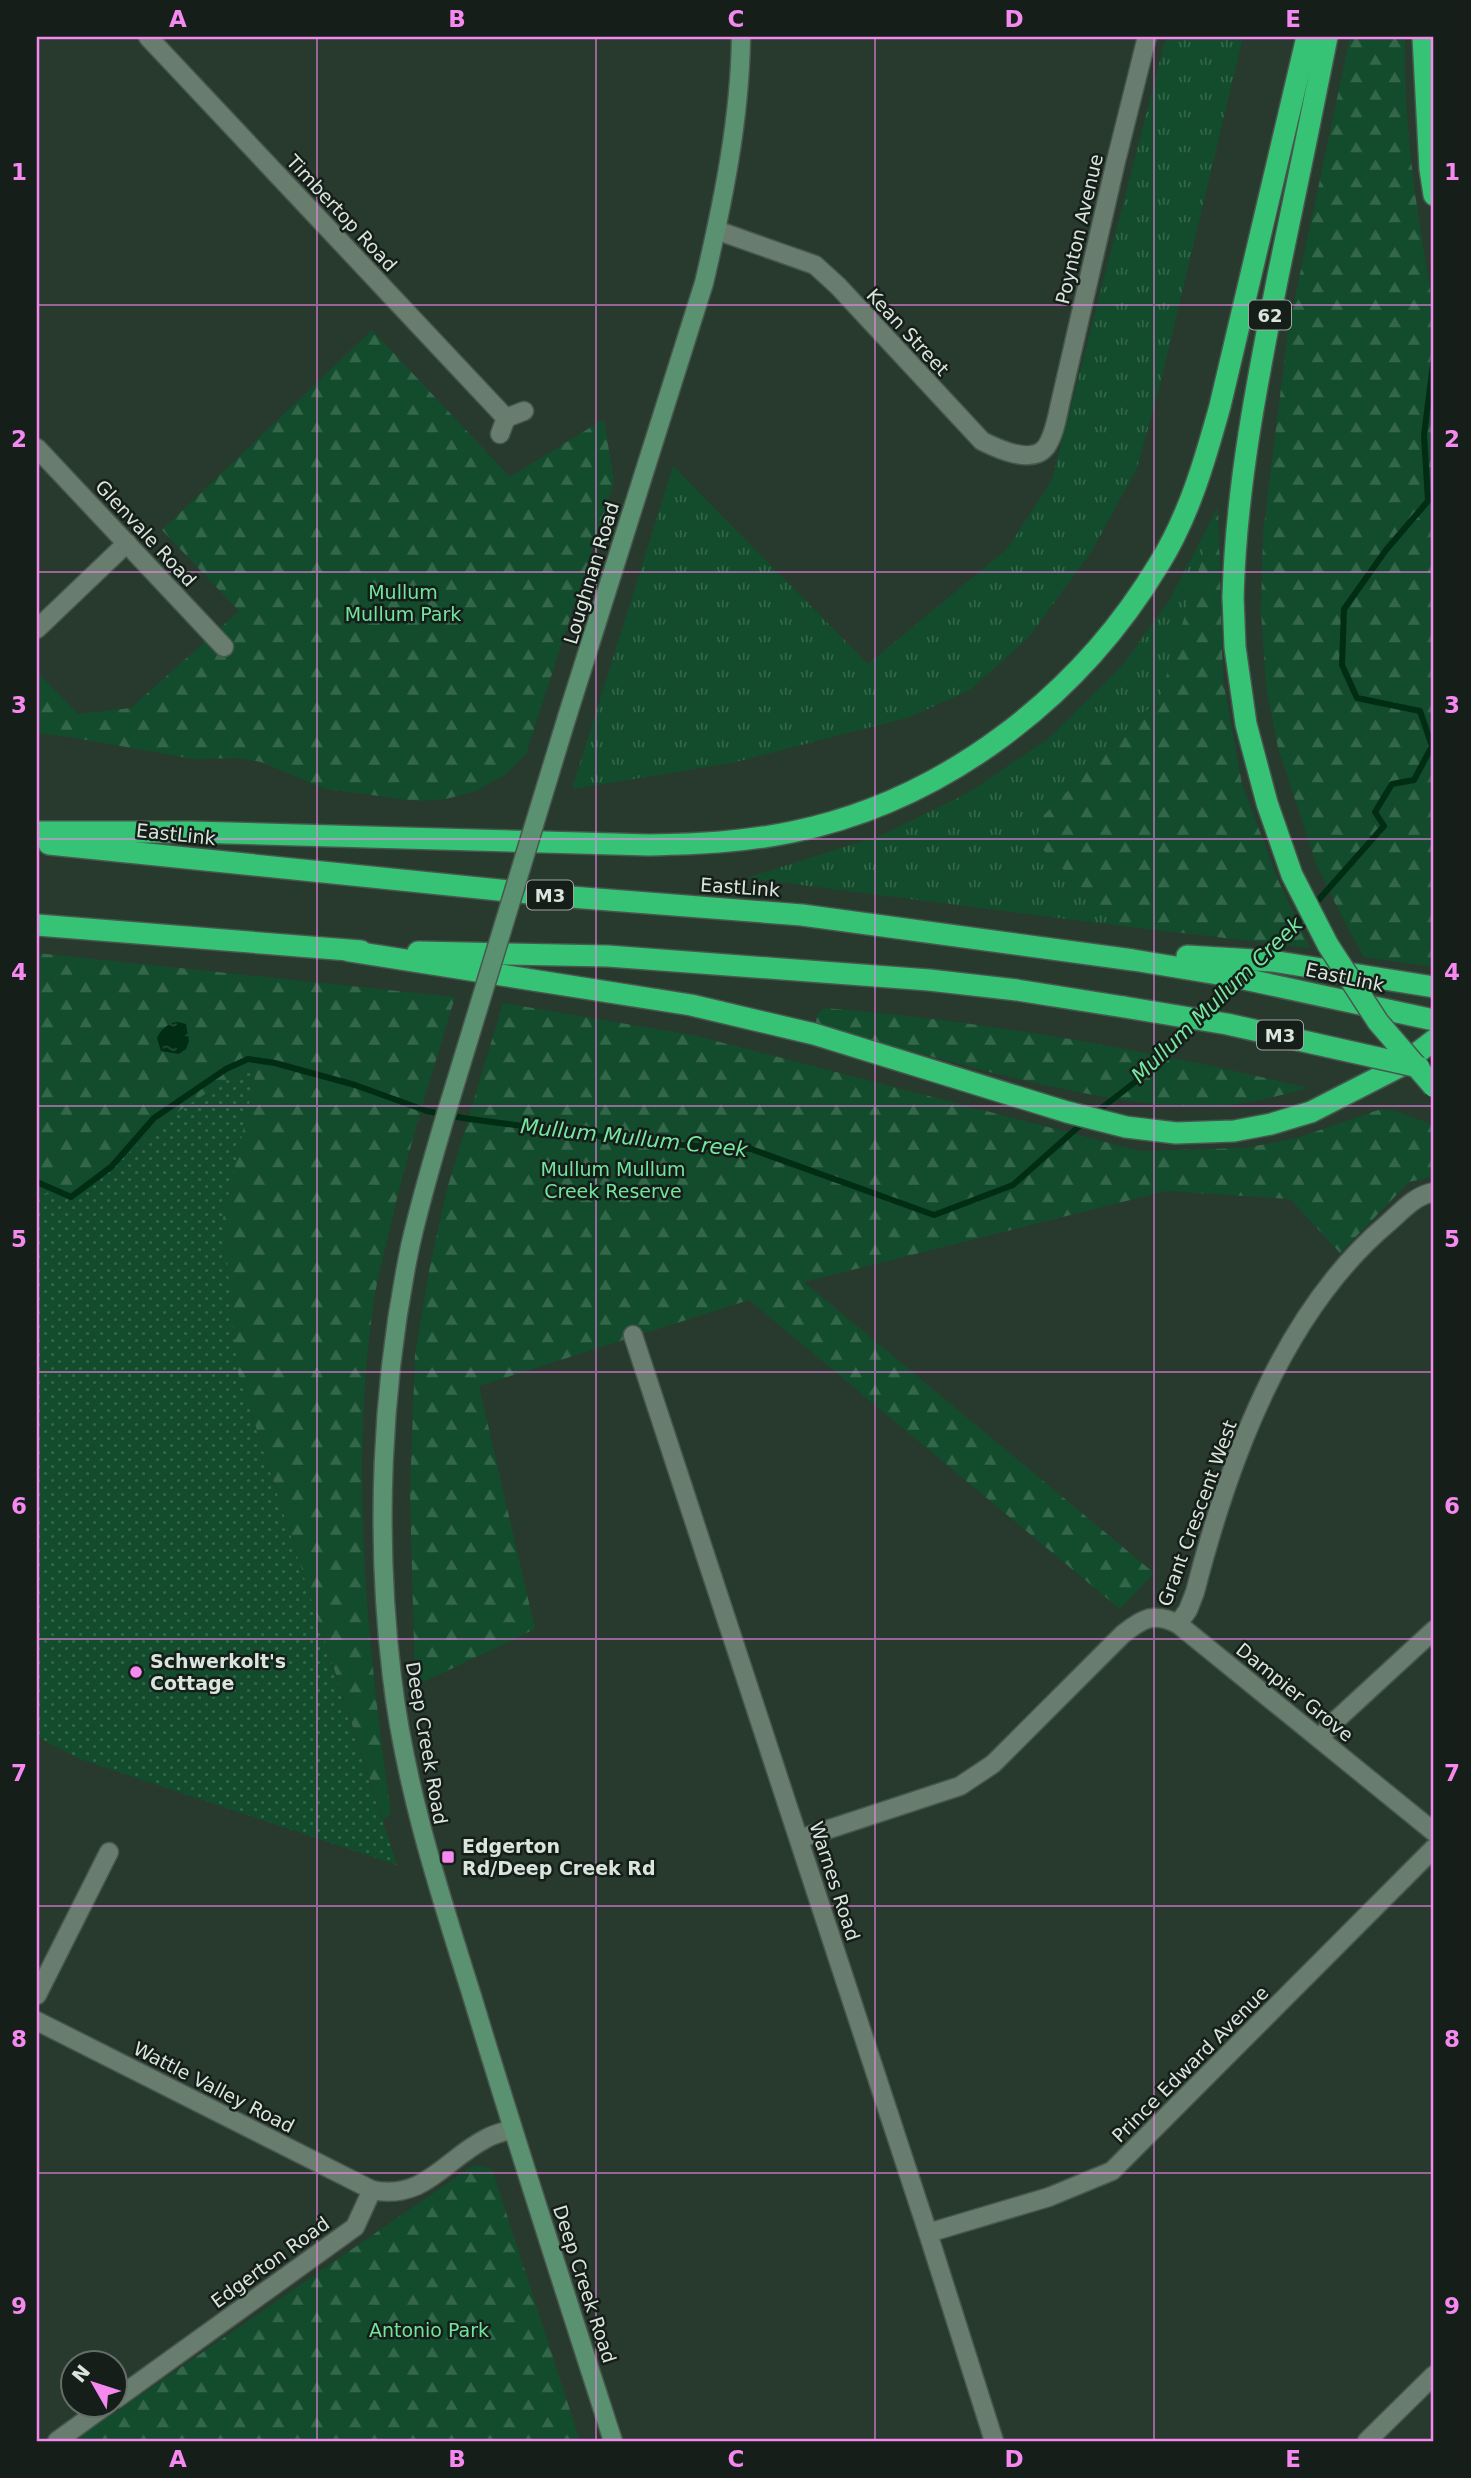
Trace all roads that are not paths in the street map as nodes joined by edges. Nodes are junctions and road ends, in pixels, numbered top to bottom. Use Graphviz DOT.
graph roads {
  1 [pos="148,37"];
  2 [pos="741,37"];
  3 [pos="1147,37"];
  4 [pos="1307,37"];
  5 [pos="1327,37"];
  6 [pos="1423,37"];
  7 [pos="1434,195"];
  8 [pos="716,230"];
  9 [pos="524,411"];
  10 [pos="1053,431"];
  11 [pos="37,448"];
  12 [pos="127,543"];
  13 [pos="37,629"];
  14 [pos="224,647"];
  15 [pos="37,832"];
  16 [pos="37,842"];
  17 [pos="37,925"];
  18 [pos="349,951"];
  19 [pos="1136,957"];
  20 [pos="1434,987"];
  21 [pos="1434,1020"];
  22 [pos="1434,1041"];
  23 [pos="1434,1071"];
  24 [pos="1434,1087"];
  25 [pos="446,1114"];
  26 [pos="1434,1192"];
  27 [pos="634,1335"];
  28 [pos="1178,1624"];
  29 [pos="1434,1630"];
  30 [pos="1320,1738"];
  31 [pos="1434,1832"];
  32 [pos="799,1839"];
  33 [pos="1434,1848"];
  34 [pos="109,1852"];
  35 [pos="37,1995"];
  36 [pos="37,2021"];
  37 [pos="512,2129"];
  38 [pos="372,2190"];
  39 [pos="928,2233"];
  40 [pos="1434,2375"];
  41 [pos="130,2389"];
  42 [pos="89,2418"];
  43 [pos="57,2441"];
  44 [pos="613,2441"];
  45 [pos="994,2441"];
  46 [pos="1367,2441"];
  1 -- 9 [label="street, Timbertop Road"];
  2 -- 8 [label="main road, Loughnan Road"];
  3 -- 10 [label="street, Poynton Avenue"];
  4 -- 15 [label="highway"];
  5 -- 24 [label="highway, 62, bridge"];
  6 -- 7 [label="highway"];
  8 -- 10 [label="street, Kean Street"];
  8 -- 25 [label="main road, Loughnan Road, bridge"];
  11 -- 12 [label="street, Glenvale Road"];
  12 -- 13 [label="street"];
  12 -- 14 [label="street, Glenvale Road"];
  16 -- 19 [label="highway, EastLink / M3"];
  17 -- 18 [label="highway, M3"];
  18 -- 22 [label="highway"];
  18 -- 23 [label="highway, M3, bridge"];
  19 -- 20 [label="highway"];
  19 -- 21 [label="highway, EastLink"];
  25 -- 37 [label="main road, Deep Creek Road"];
  26 -- 28 [label="street, Grant Crescent West"];
  27 -- 32 [label="street, Warnes Road"];
  28 -- 30 [label="street, Dampier Grove"];
  28 -- 32 [label="street"];
  29 -- 30 [label="street"];
  30 -- 31 [label="street, Dampier Grove"];
  32 -- 39 [label="street, Warnes Road"];
  33 -- 39 [label="street, Prince Edward Avenue"];
  34 -- 35 [label="street"];
  36 -- 38 [label="street, Wattle Valley Road"];
  37 -- 38 [label="street"];
  37 -- 44 [label="main road, Deep Creek Road"];
  38 -- 41 [label="street, Edgerton Road"];
  39 -- 45 [label="street, Warnes Road"];
  40 -- 46 [label="street"];
  42 -- 43 [label="street"];
}
